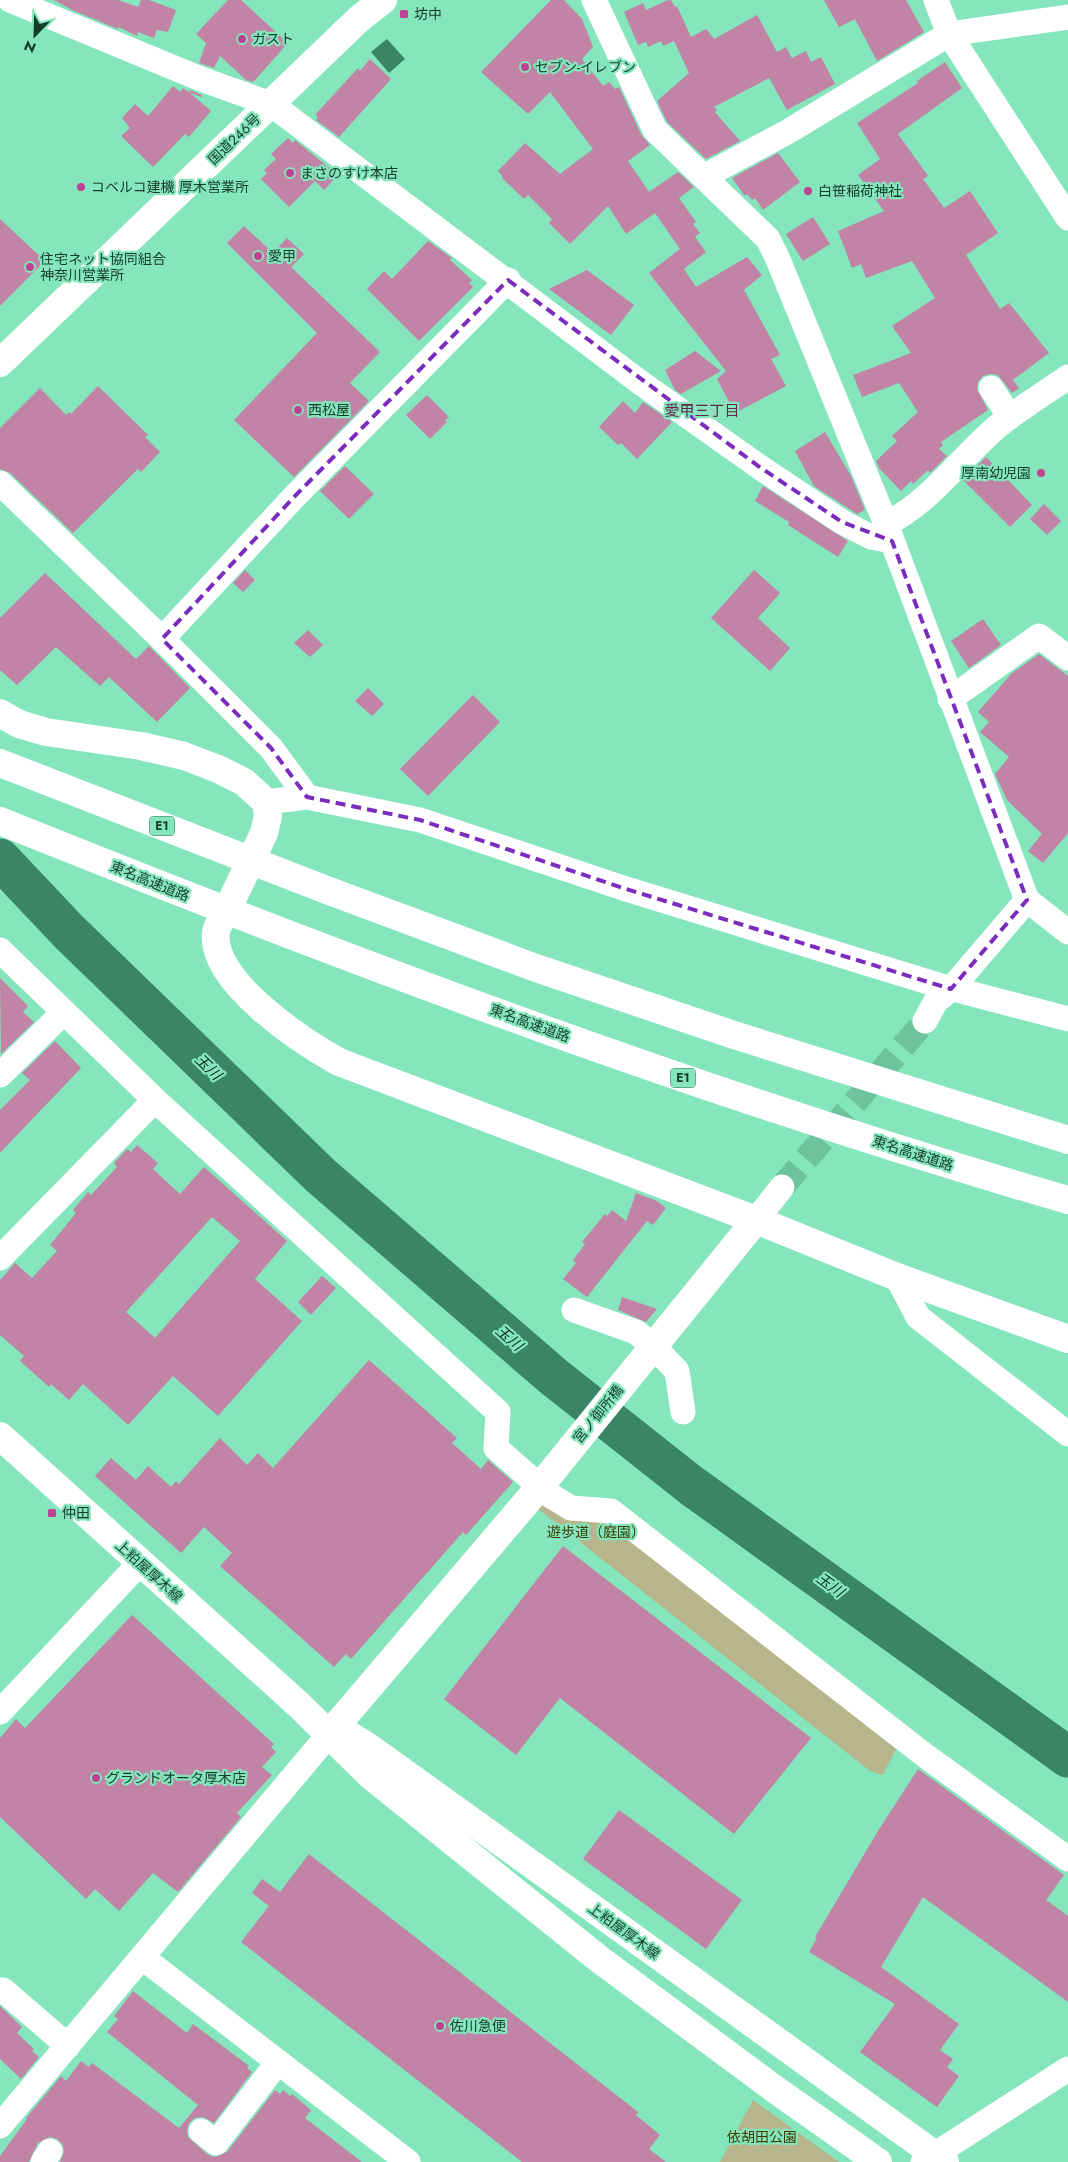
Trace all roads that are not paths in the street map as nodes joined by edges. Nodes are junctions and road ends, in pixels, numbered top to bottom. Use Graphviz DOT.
graph roads {
  1 [pos="10,0"];
  2 [pos="383,0"];
  3 [pos="594,0"];
  4 [pos="936,0"];
  5 [pos="1068,17"];
  6 [pos="949,34"];
  7 [pos="271,104"];
  8 [pos="705,176"];
  9 [pos="1068,218"];
  10 [pos="508,280"];
  11 [pos="0,363"];
  12 [pos="1068,377"];
  13 [pos="992,388"];
  14 [pos="1010,417"];
  15 [pos="0,483"];
  16 [pos="889,533"];
  17 [pos="162,639"];
  18 [pos="1068,658"];
  19 [pos="950,698"];
  20 [pos="0,713"];
  21 [pos="0,763"];
  22 [pos="307,796"];
  23 [pos="266,802"];
  24 [pos="0,821"];
  25 [pos="1027,900"];
  26 [pos="1068,932"];
  27 [pos="0,950"];
  28 [pos="951,989"];
  29 [pos="64,1012"];
  30 [pos="1068,1019"];
  31 [pos="925,1021"];
  32 [pos="0,1075"];
  33 [pos="155,1100"];
  34 [pos="1068,1140"];
  35 [pos="782,1187"];
  36 [pos="1068,1200"];
  37 [pos="756,1220"];
  38 [pos="0,1258"];
  39 [pos="897,1277"];
  40 [pos="574,1310"];
  41 [pos="1068,1339"];
  42 [pos="650,1350"];
  43 [pos="682,1412"];
  44 [pos="1068,1434"];
  45 [pos="0,1436"];
  46 [pos="546,1479"];
  47 [pos="140,1563"];
  48 [pos="0,1712"];
  49 [pos="332,1731"];
  50 [pos="1068,1859"];
  51 [pos="143,1958"];
  52 [pos="3,1990"];
  53 [pos="68,2046"];
  54 [pos="278,2062"];
  55 [pos="1068,2069"];
  56 [pos="0,2126"];
  57 [pos="201,2131"];
  58 [pos="934,2159"];
  59 [pos="408,2162"];
  60 [pos="878,2162"];
  1 -- 7 [label="street"];
  2 -- 7 [label="main road, 国道246号"];
  3 -- 8 [label="street"];
  4 -- 6 [label="street"];
  5 -- 6 [label="street"];
  6 -- 8 [label="street"];
  6 -- 9 [label="street"];
  7 -- 10 [label="street"];
  7 -- 11 [label="main road, 国道246号"];
  8 -- 16 [label="street"];
  10 -- 16 [label="street"];
  10 -- 17 [label="street"];
  12 -- 14 [label="street"];
  13 -- 14 [label="street"];
  14 -- 16 [label="street"];
  15 -- 17 [label="street"];
  16 -- 19 [label="street"];
  17 -- 22 [label="street"];
  18 -- 19 [label="street"];
  19 -- 25 [label="street"];
  20 -- 23 [label="main road"];
  21 -- 34 [label="main road, E1"];
  22 -- 23 [label="street"];
  22 -- 28 [label="street"];
  23 -- 37 [label="main road"];
  24 -- 36 [label="main road, 東名高速道路 / E1"];
  25 -- 26 [label="street"];
  25 -- 28 [label="street"];
  27 -- 29 [label="street"];
  28 -- 30 [label="street"];
  28 -- 31 [label="street"];
  29 -- 32 [label="street"];
  29 -- 33 [label="street"];
  33 -- 38 [label="street"];
  33 -- 46 [label="street"];
  35 -- 37 [label="street"];
  37 -- 39 [label="main road"];
  37 -- 42 [label="main road, 宮ノ御所橋"];
  39 -- 41 [label="main road"];
  39 -- 44 [label="street"];
  40 -- 42 [label="street"];
  42 -- 43 [label="street"];
  42 -- 46 [label="main road, 宮ノ御所橋"];
  45 -- 47 [label="main road, 上粕屋厚木線"];
  46 -- 49 [label="main road, 宮ノ御所橋"];
  46 -- 50 [label="street"];
  47 -- 48 [label="street"];
  47 -- 49 [label="main road, 上粕屋厚木線"];
  49 -- 51 [label="street"];
  49 -- 58 [label="main road, 上粕屋厚木線"];
  49 -- 60 [label="main road, 上粕屋厚木線"];
  51 -- 53 [label="street"];
  51 -- 54 [label="street"];
  52 -- 53 [label="street"];
  53 -- 56 [label="street"];
  54 -- 57 [label="street"];
  54 -- 59 [label="street"];
  55 -- 58 [label="street"];
}
